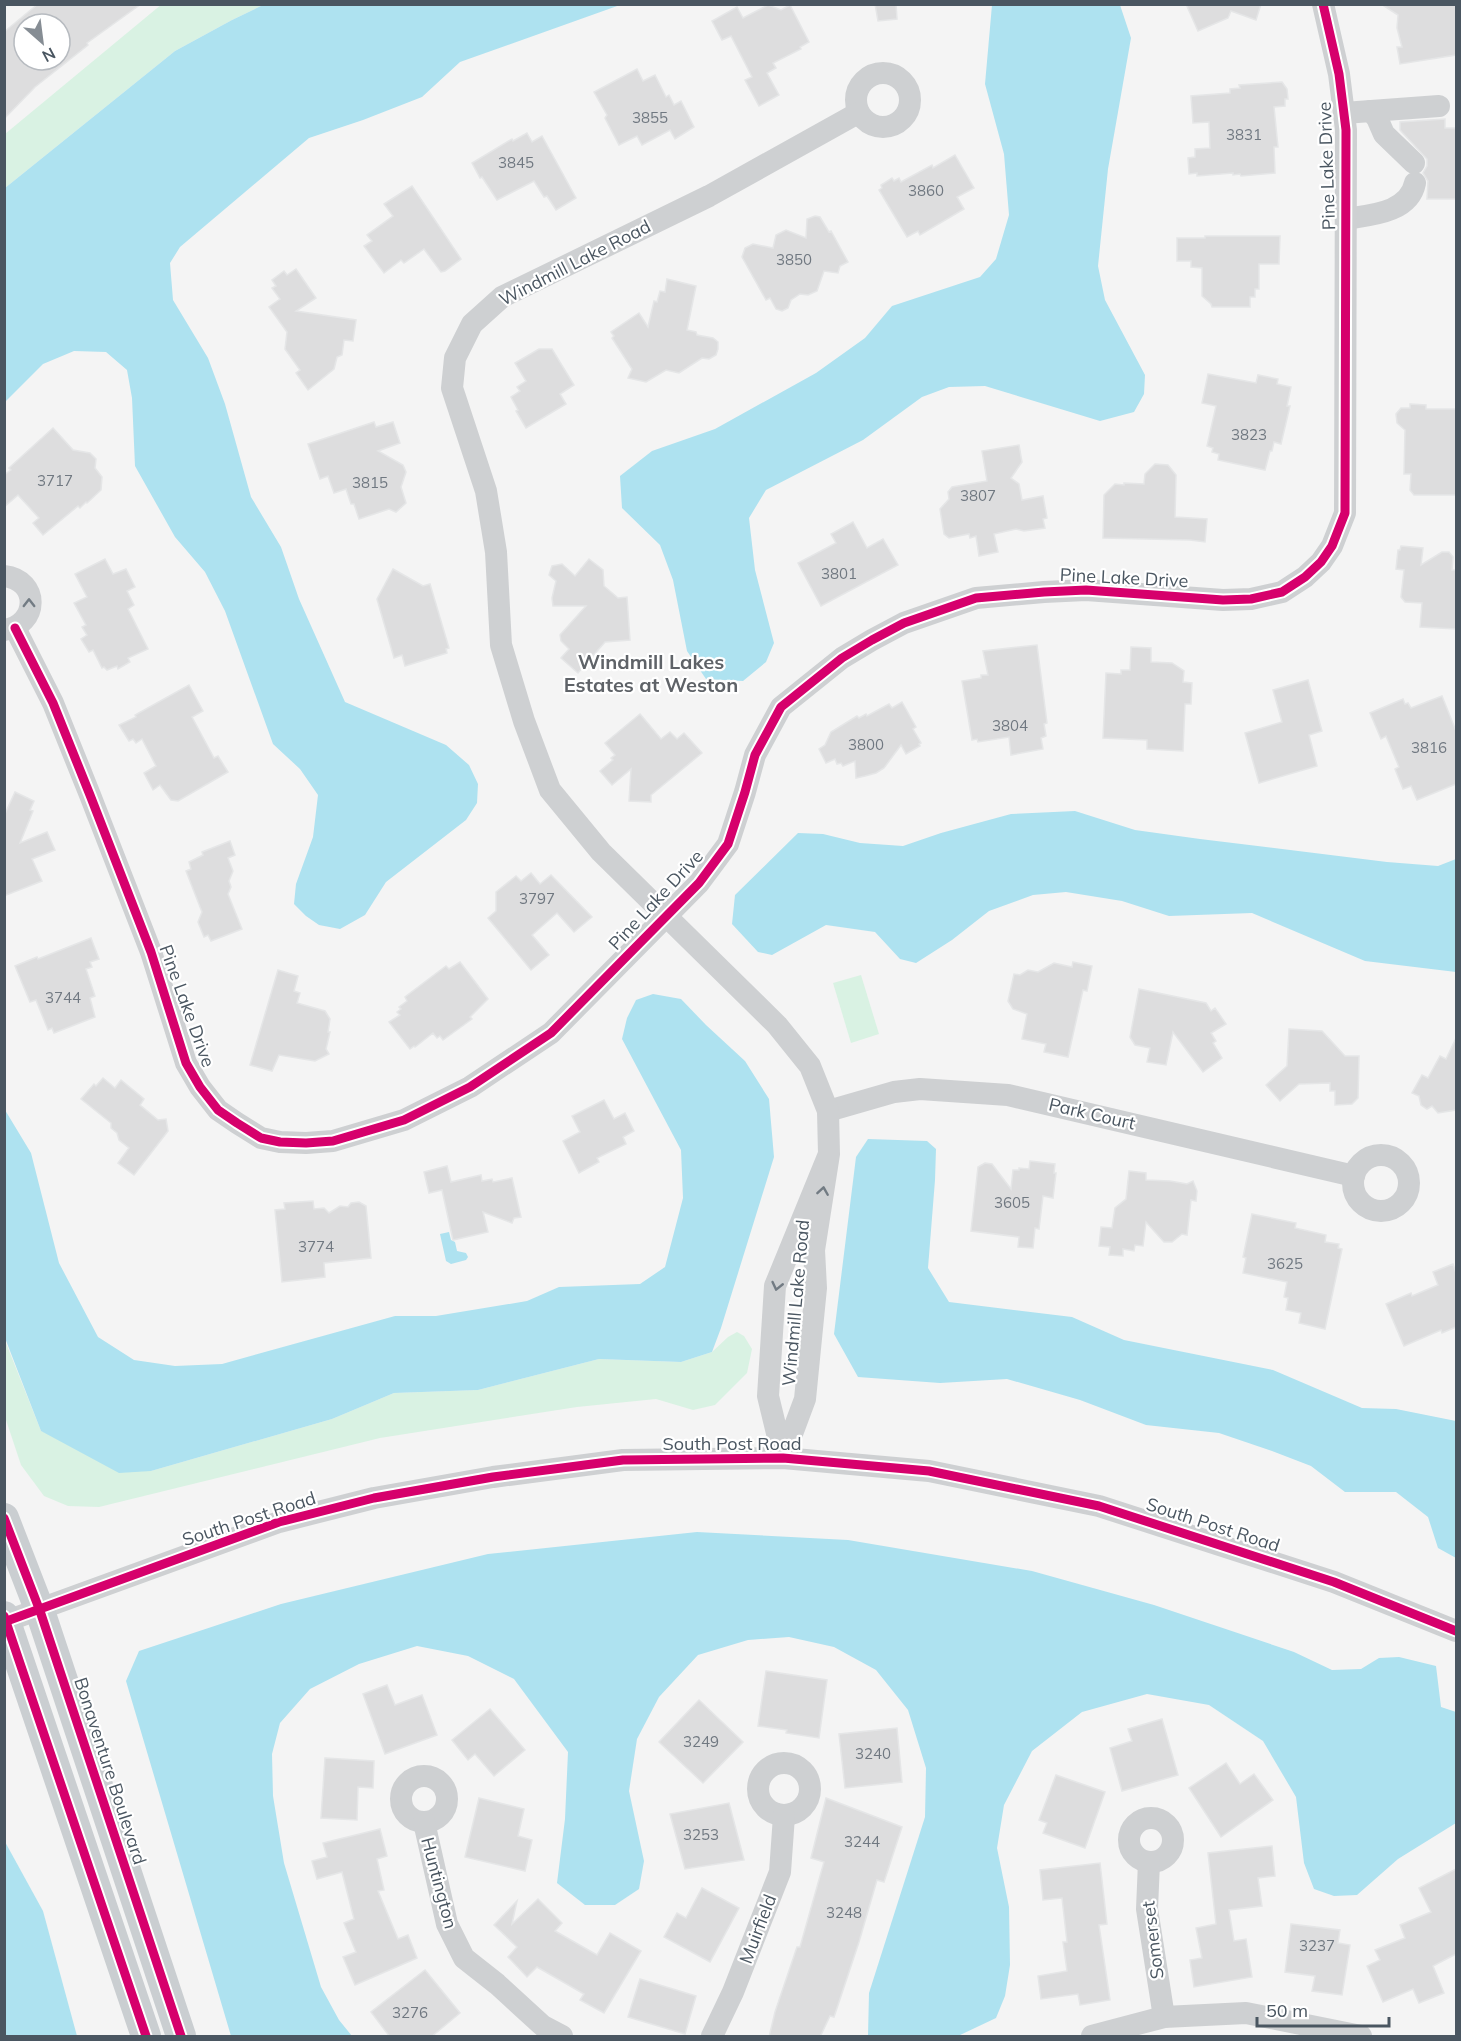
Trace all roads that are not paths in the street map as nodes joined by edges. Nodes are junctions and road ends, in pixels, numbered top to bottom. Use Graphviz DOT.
graph roads {
  1 [pos="1323,4"];
  2 [pos="1439,106"];
  3 [pos="1371,111"];
  4 [pos="858,113"];
  5 [pos="1344,113"];
  6 [pos="1346,219"];
  7 [pos="4,576"];
  8 [pos="10,629"];
  9 [pos="666,917"];
  10 [pos="828,1111"];
  11 [pos="829,1154"];
  12 [pos="1354,1176"];
  13 [pos="783,1458"];
  14 [pos="4,1518"];
  15 [pos="40,1611"];
  16 [pos="5,1620"];
  17 [pos="1456,1632"];
  18 [pos="784,1816"];
  19 [pos="424,1822"];
  20 [pos="1149,1862"];
  21 [pos="1164,2017"];
  22 [pos="146,2037"];
  23 [pos="181,2037"];
  24 [pos="562,2037"];
  25 [pos="712,2037"];
  26 [pos="1092,2037"];
  27 [pos="1361,2037"];
  1 -- 5 [label="street, Pine Lake Drive"];
  2 -- 3 [label="street"];
  3 -- 5 [label="street"];
  3 -- 6 [label="street"];
  4 -- 9 [label="street, Windmill Lake Road"];
  5 -- 6 [label="street, Pine Lake Drive"];
  6 -- 9 [label="street, Pine Lake Drive"];
  8 -- 7 [label="street, Pine Lake Drive, one-way"];
  8 -- 9 [label="street, Pine Lake Drive"];
  9 -- 10 [label="street, Windmill Lake Road"];
  10 -- 11 [label="street, Windmill Lake Road"];
  10 -- 12 [label="street, Park Court"];
  13 -- 11 [label="street, Windmill Lake Road, one-way"];
  11 -- 13 [label="street, Windmill Lake Road, one-way"];
  13 -- 15 [label="street, South Post Road"];
  13 -- 17 [label="street, South Post Road"];
  14 -- 15 [label="main road, Bonaventure Boulevard"];
  15 -- 16 [label="street, South Post Road"];
  15 -- 23 [label="main road, Bonaventure Boulevard"];
  16 -- 22 [label="main road"];
  18 -- 25 [label="street, Muirfield"];
  19 -- 24 [label="street, Huntington"];
  20 -- 21 [label="street, Somerset"];
  21 -- 26 [label="street"];
  21 -- 27 [label="street"];
}
